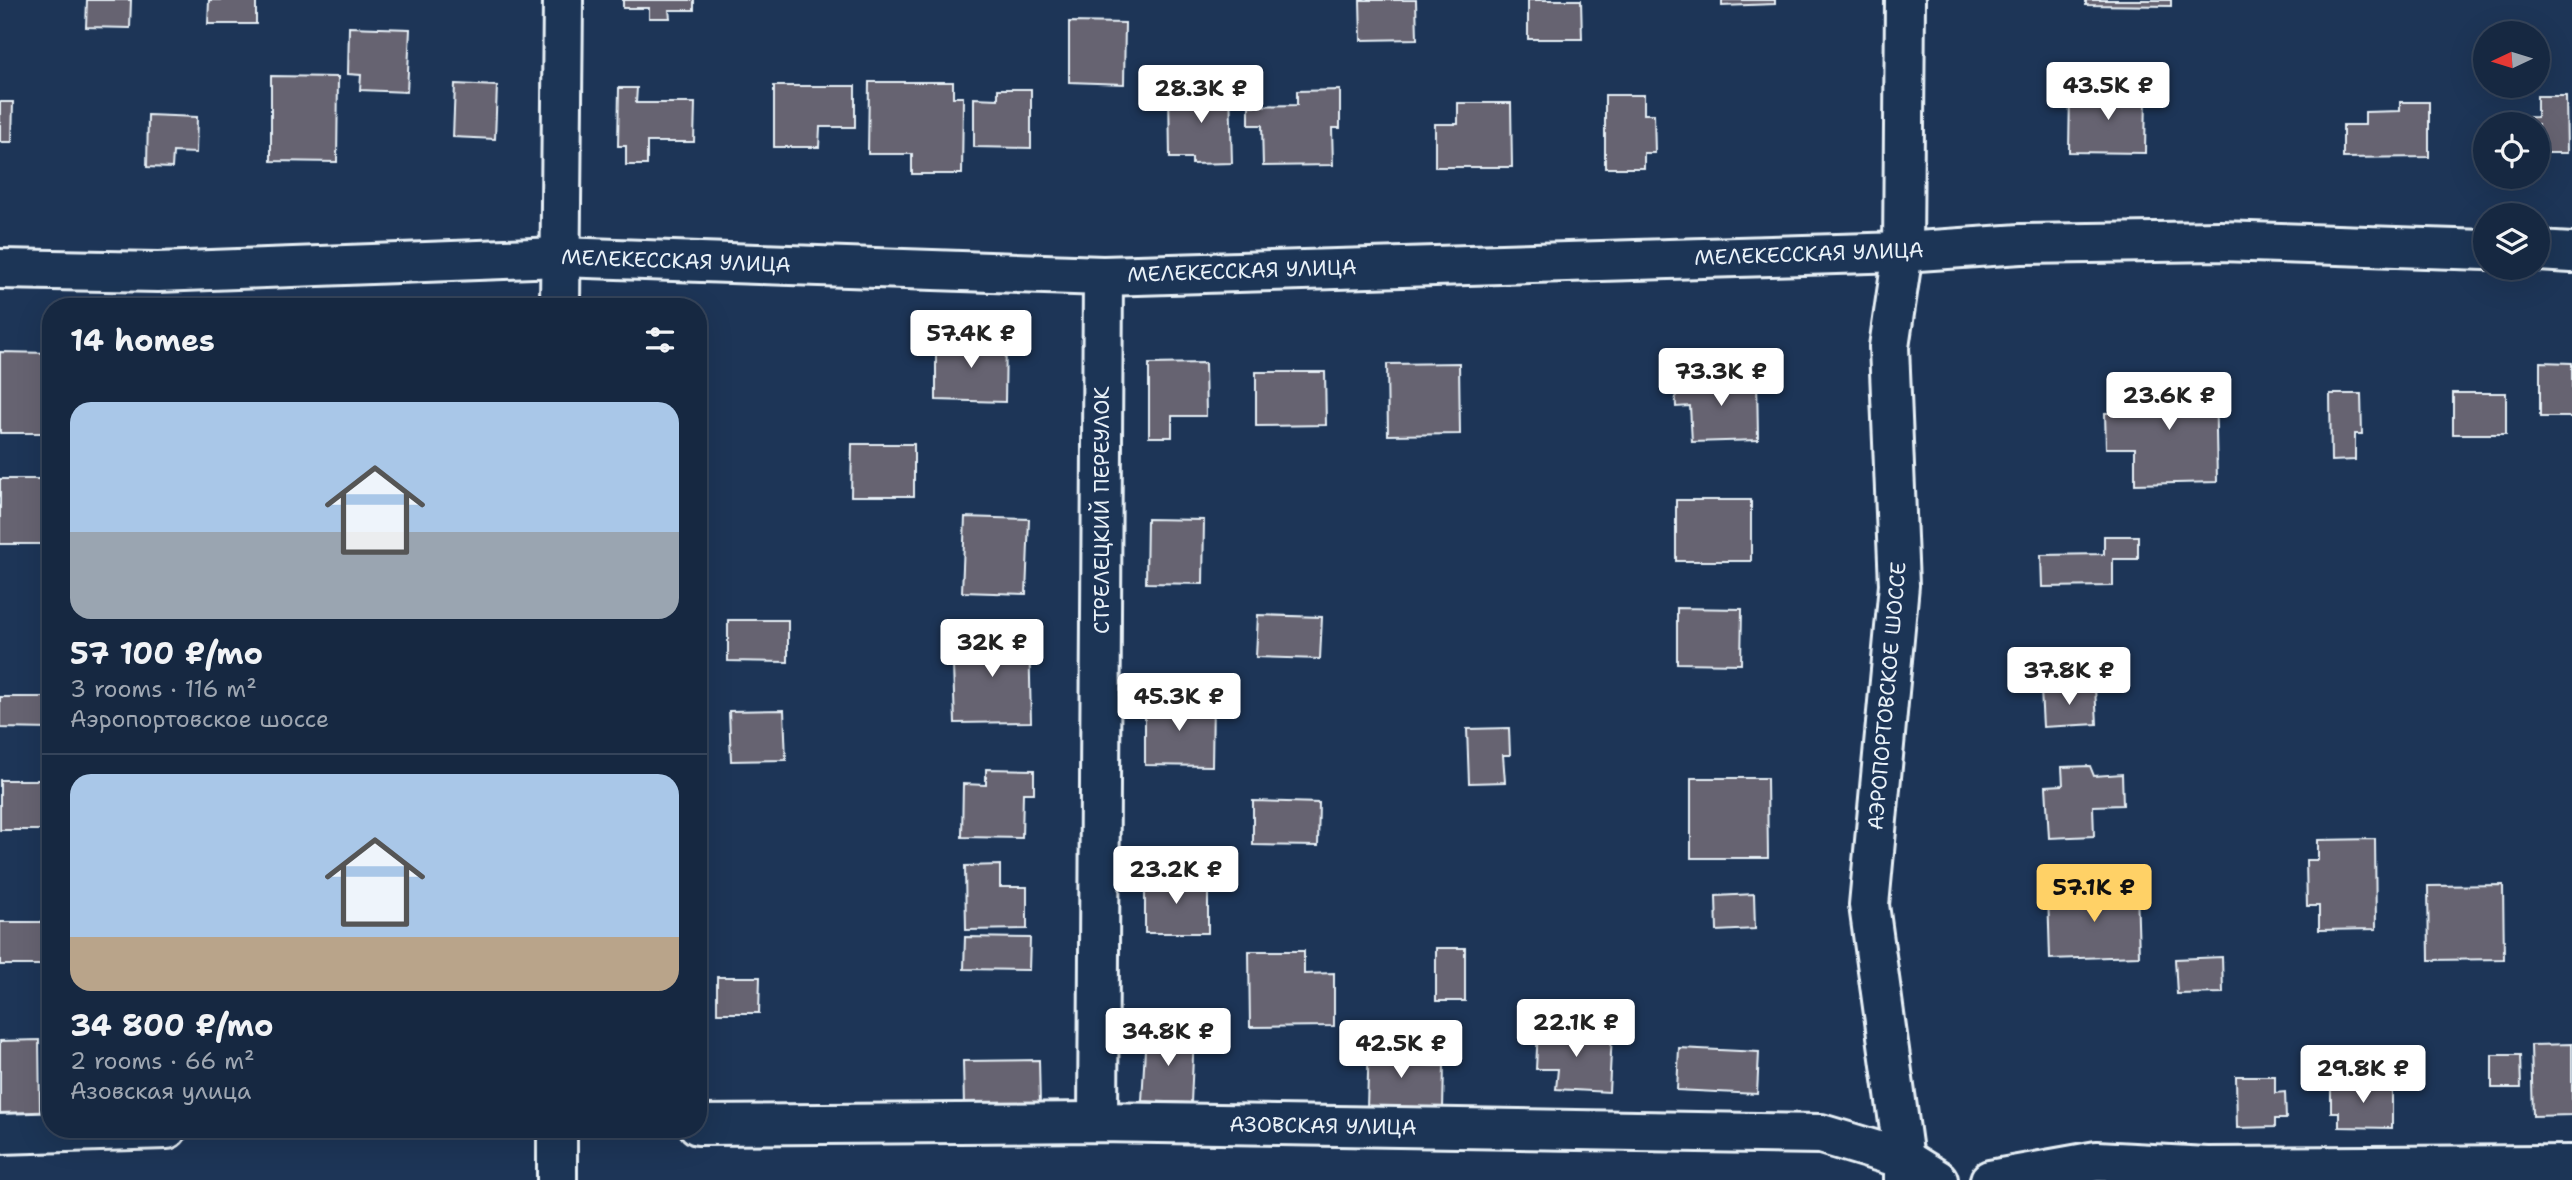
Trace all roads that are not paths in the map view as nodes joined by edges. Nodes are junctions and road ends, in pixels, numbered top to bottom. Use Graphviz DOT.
graph roads {
  1 [pos="563,0"];
  2 [pos="1905,0"];
  3 [pos="2473,250"];
  4 [pos="1902,252"];
  5 [pos="2550,252"];
  6 [pos="2572,253"];
  7 [pos="560,257"];
  8 [pos="0,268"];
  9 [pos="1103,275"];
  10 [pos="158,289"];
  11 [pos="560,298"];
  12 [pos="1098,1122"];
  13 [pos="707,1125"];
  14 [pos="42,1132"];
  15 [pos="0,1133"];
  16 [pos="557,1138"];
  17 [pos="2572,1165"];
  18 [pos="1904,1170"];
  19 [pos="557,1180"];
  20 [pos="1938,1180"];
  21 [pos="1990,1180"];
  1 -- 7 [label="street"];
  2 -- 4 [label="street, АЭРОПОРТОВСКОЕ ШОССЕ"];
  3 -- 4 [label="street, МЕЛЕКЕССКАЯ УЛИЦА"];
  4 -- 9 [label="street, МЕЛЕКЕССКАЯ УЛИЦА"];
  4 -- 18 [label="street, АЭРОПОРТОВСКОЕ ШОССЕ"];
  5 -- 6 [label="street"];
  7 -- 9 [label="street, МЕЛЕКЕССКАЯ УЛИЦА"];
  7 -- 10 [label="street, МЕЛЕКЕССКАЯ УЛИЦА"];
  7 -- 11 [label="street"];
  8 -- 10 [label="street, МЕЛЕКЕССКАЯ УЛИЦА"];
  9 -- 12 [label="street, СТРЕЛЕЦКИЙ ПЕРЕУЛОК"];
  12 -- 13 [label="street, АЗОВСКАЯ УЛИЦА"];
  12 -- 18 [label="street, АЗОВСКАЯ УЛИЦА"];
  14 -- 15 [label="street"];
  16 -- 19 [label="street"];
  17 -- 21 [label="street"];
  18 -- 20 [label="street, АЗОВСКАЯ УЛИЦА"];
}
